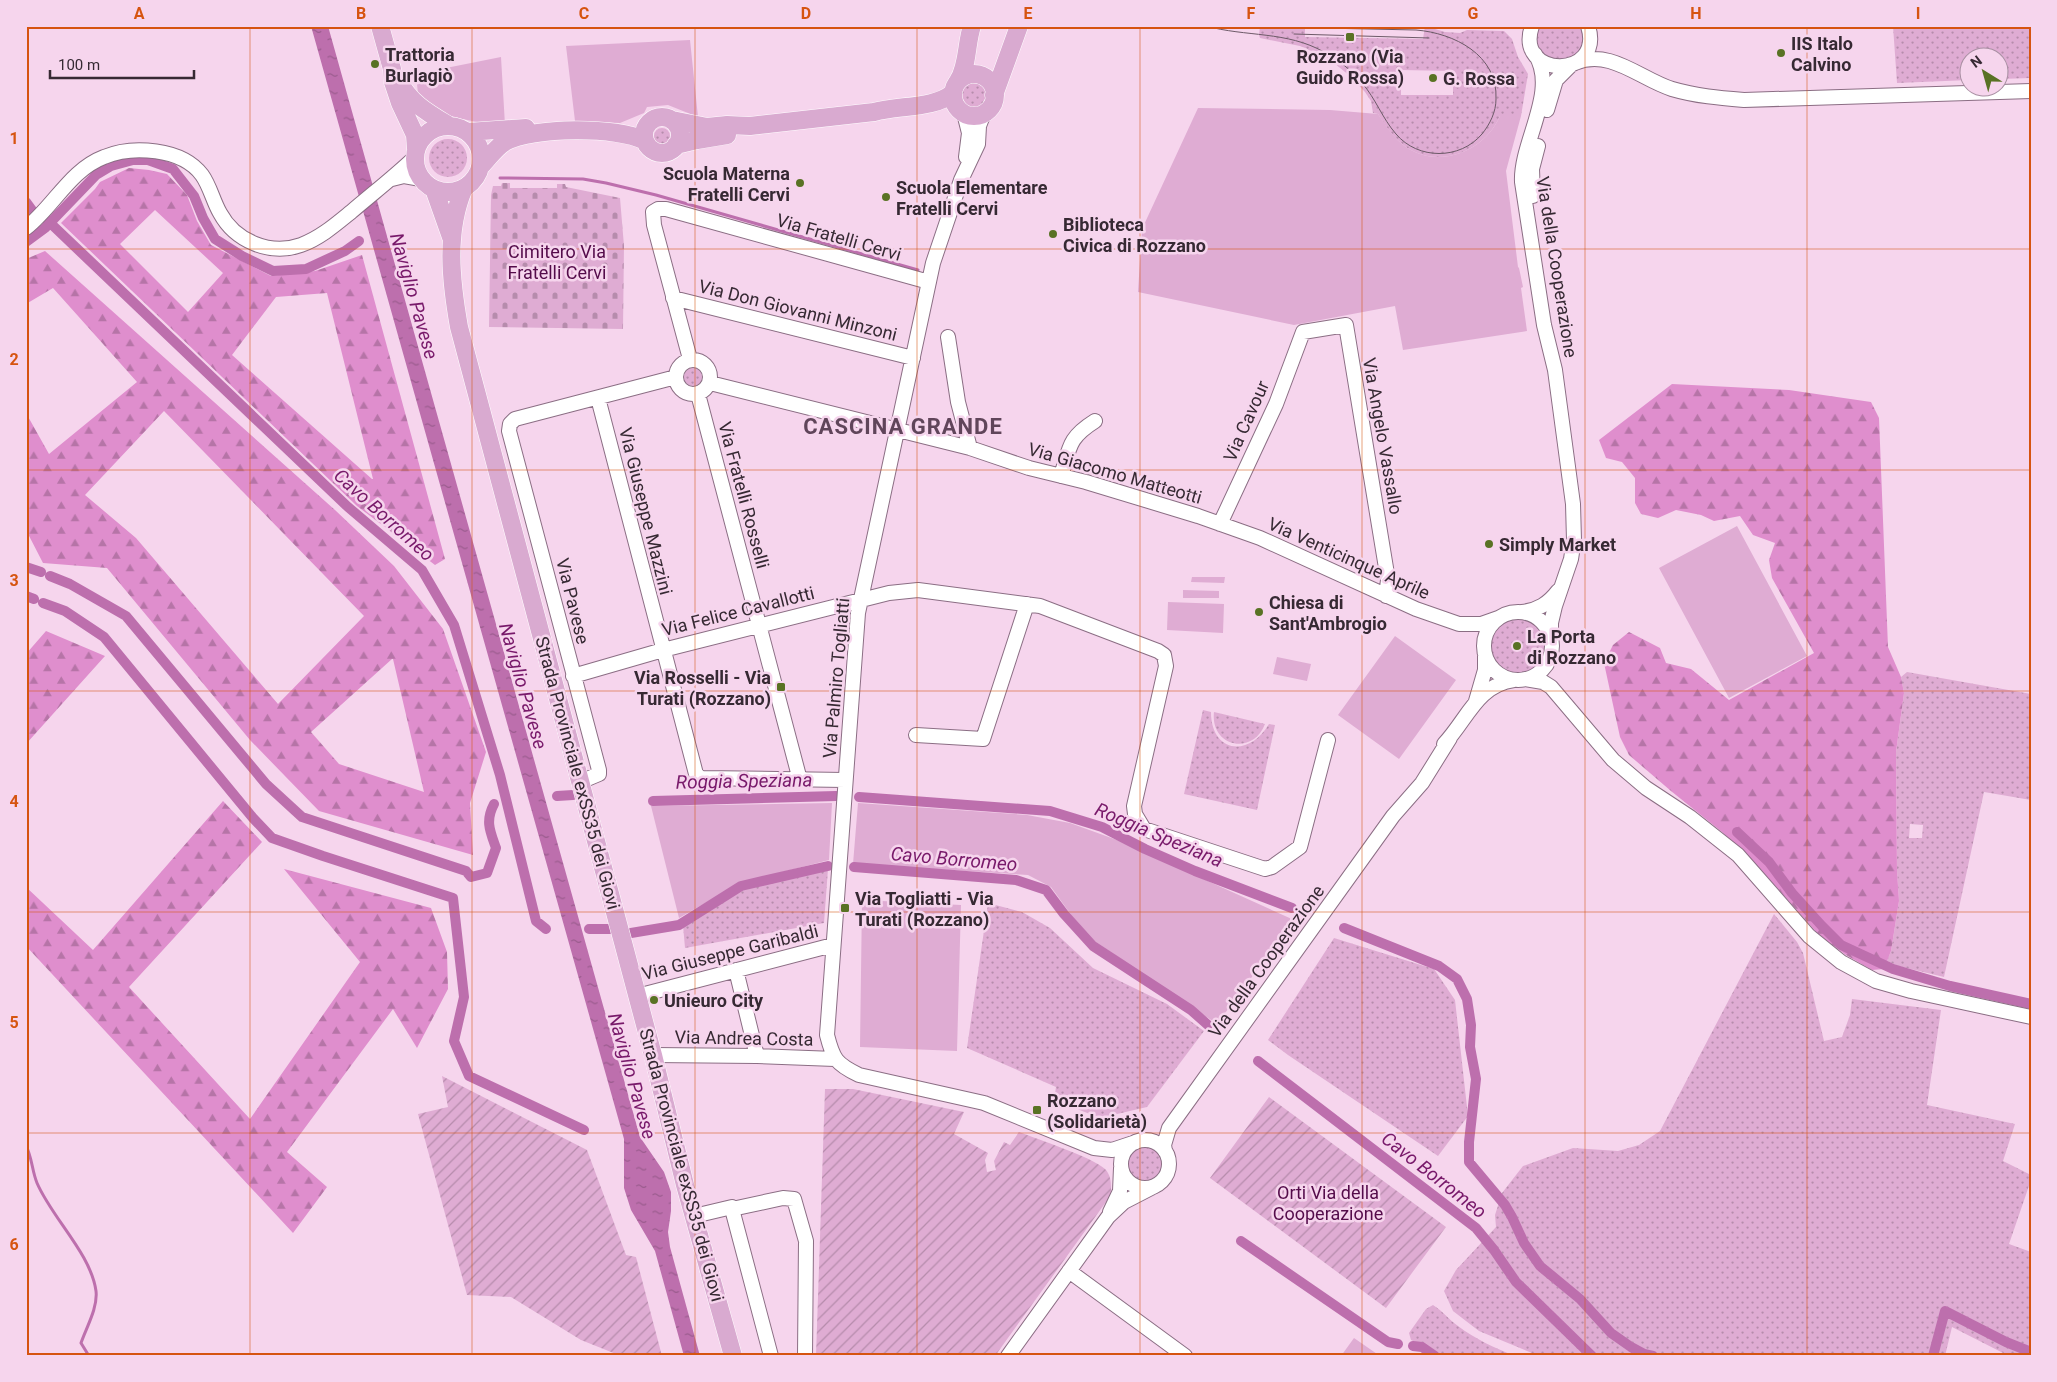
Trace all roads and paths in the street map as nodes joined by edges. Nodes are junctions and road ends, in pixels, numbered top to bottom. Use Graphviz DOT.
graph roads {
  1 [pos="380,26"];
  2 [pos="972,26"];
  3 [pos="1019,26"];
  4 [pos="1522,26"];
  5 [pos="1532,26"];
  6 [pos="1588,28"];
  7 [pos="1533,48"];
  8 [pos="1606,59"];
  9 [pos="1573,64"];
  10 [pos="392,69"];
  11 [pos="956,87"];
  12 [pos="2031,91"];
  13 [pos="994,95"];
  14 [pos="874,112"];
  15 [pos="963,113"];
  16 [pos="984,113"];
  17 [pos="672,120"];
  18 [pos="650,122"];
  19 [pos="448,126"];
  20 [pos="750,126"];
  21 [pos="551,131"];
  22 [pos="468,132"];
  23 [pos="608,132"];
  24 [pos="645,141"];
  25 [pos="676,145"];
  26 [pos="415,153"];
  27 [pos="480,167"];
  28 [pos="391,179"];
  29 [pos="961,180"];
  30 [pos="427,184"];
  31 [pos="464,188"];
  32 [pos="26,228"];
  33 [pos="452,240"];
  34 [pos="929,282"];
  35 [pos="673,298"];
  36 [pos="1303,332"];
  37 [pos="948,337"];
  38 [pos="913,358"];
  39 [pos="690,360"];
  40 [pos="1555,370"];
  41 [pos="676,377"];
  42 [pos="710,383"];
  43 [pos="698,394"];
  44 [pos="598,398"];
  45 [pos="1095,421"];
  46 [pos="898,429"];
  47 [pos="970,448"];
  48 [pos="1061,476"];
  49 [pos="1220,524"];
  50 [pos="544,563"];
  51 [pos="523,568"];
  52 [pos="1561,586"];
  53 [pos="1386,596"];
  54 [pos="861,599"];
  55 [pos="1027,604"];
  56 [pos="1522,612"];
  57 [pos="1498,618"];
  58 [pos="759,625"];
  59 [pos="1463,625"];
  60 [pos="1551,637"];
  61 [pos="662,650"];
  62 [pos="1485,652"];
  63 [pos="1550,659"];
  64 [pos="573,676"];
  65 [pos="1520,680"];
  66 [pos="1556,692"];
  67 [pos="1475,704"];
  68 [pos="916,735"];
  69 [pos="1328,740"];
  70 [pos="800,780"];
  71 [pos="845,780"];
  72 [pos="580,782"];
  73 [pos="833,945"];
  74 [pos="736,970"];
  75 [pos="637,996"];
  76 [pos="2031,1017"];
  77 [pos="654,1055"];
  78 [pos="757,1056"];
  79 [pos="838,1063"];
  80 [pos="1169,1128"];
  81 [pos="1140,1142"];
  82 [pos="1094,1148"];
  83 [pos="1165,1151"];
  84 [pos="1124,1174"];
  85 [pos="1155,1186"];
  86 [pos="732,1210"];
  87 [pos="694,1216"];
  88 [pos="1108,1217"];
  89 [pos="1069,1271"];
  90 [pos="733,1356"];
  91 [pos="771,1356"];
  92 [pos="805,1356"];
  93 [pos="1008,1356"];
  94 [pos="1185,1356"];
  1 -- 10 [label="main road"];
  2 -- 11 [label="main road"];
  3 -- 13 [label="main road"];
  4 -- 7 [label="street, Via della Cooperazione"];
  5 -- 7 [label="street"];
  6 -- 8 [label="street"];
  6 -- 9 [label="street, Via della Cooperazione"];
  7 -- 9 [label="street"];
  7 -- 40 [label="street, Via della Cooperazione"];
  8 -- 9 [label="street"];
  8 -- 12 [label="street"];
  9 -- 40 [label="street, Via della Cooperazione"];
  10 -- 19 [label="main road"];
  10 -- 26 [label="main road"];
  11 -- 13 [label="main road"];
  11 -- 14 [label="main road"];
  11 -- 15 [label="main road"];
  13 -- 16 [label="main road"];
  14 -- 15 [label="main road"];
  14 -- 20 [label="main road"];
  15 -- 16 [label="main road"];
  15 -- 29 [label="street, Via Palmiro Togliatti"];
  16 -- 29 [label="street, Via Palmiro Togliatti"];
  17 -- 18 [label="main road"];
  17 -- 20 [label="main road"];
  17 -- 25 [label="main road"];
  18 -- 23 [label="main road"];
  18 -- 24 [label="main road"];
  19 -- 22 [label="main road"];
  19 -- 26 [label="main road"];
  20 -- 25 [label="main road"];
  21 -- 22 [label="main road"];
  21 -- 23 [label="main road"];
  21 -- 27 [label="main road"];
  22 -- 27 [label="main road"];
  23 -- 24 [label="main road"];
  24 -- 25 [label="main road"];
  26 -- 28 [label="street"];
  26 -- 30 [label="main road"];
  27 -- 31 [label="main road"];
  28 -- 30 [label="street"];
  28 -- 32 [label="street"];
  29 -- 34 [label="street, Via Palmiro Togliatti"];
  30 -- 31 [label="main road"];
  30 -- 33 [label="main road"];
  31 -- 33 [label="main road, Strada Provinciale exSS35 dei Giovi"];
  33 -- 51 [label="main road, Strada Provinciale exSS35 dei Giovi"];
  34 -- 35 [label="street, Via Fratelli Cervi"];
  34 -- 38 [label="street, Via Palmiro Togliatti"];
  35 -- 38 [label="street, Via Don Giovanni Minzoni"];
  35 -- 39 [label="street"];
  36 -- 49 [label="street, Via Cavour"];
  36 -- 53 [label="street, Via Angelo Vassallo"];
  37 -- 47 [label="street"];
  38 -- 46 [label="street, Via Palmiro Togliatti"];
  39 -- 41 [label="street"];
  39 -- 42 [label="street"];
  40 -- 52 [label="street, Via della Cooperazione"];
  41 -- 43 [label="street"];
  41 -- 44 [label="street"];
  42 -- 43 [label="street"];
  42 -- 46 [label="street, Via Giacomo Matteotti"];
  43 -- 58 [label="street, Via Fratelli Rosselli"];
  44 -- 50 [label="street, Via Pavese"];
  44 -- 61 [label="street, Via Giuseppe Mazzini"];
  45 -- 48 [label="street"];
  46 -- 47 [label="street, Via Giacomo Matteotti"];
  46 -- 54 [label="street, Via Palmiro Togliatti"];
  47 -- 48 [label="street, Via Giacomo Matteotti"];
  48 -- 49 [label="street, Via Giacomo Matteotti"];
  49 -- 53 [label="street, Via Venticinque Aprile"];
  50 -- 51 [label="street"];
  50 -- 64 [label="street, Via Pavese"];
  51 -- 72 [label="main road, Strada Provinciale exSS35 dei Giovi"];
  52 -- 56 [label="street, Via della Cooperazione"];
  52 -- 60 [label="street, Via della Cooperazione"];
  53 -- 59 [label="street, Via Venticinque Aprile"];
  54 -- 55 [label="street, Via Felice Cavallotti"];
  54 -- 58 [label="street, Via Felice Cavallotti"];
  54 -- 71 [label="street, Via Palmiro Togliatti"];
  55 -- 68 [label="street"];
  55 -- 69 [label="street, Via Felice Cavallotti"];
  56 -- 57 [label="street"];
  56 -- 60 [label="street"];
  57 -- 59 [label="street, Via Venticinque Aprile"];
  57 -- 62 [label="street"];
  58 -- 61 [label="street, Via Felice Cavallotti"];
  58 -- 70 [label="street, Via Fratelli Rosselli"];
  59 -- 62 [label="street, Via Venticinque Aprile"];
  60 -- 63 [label="street"];
  61 -- 64 [label="street, Via Felice Cavallotti"];
  61 -- 70 [label="street, Via Giuseppe Mazzini"];
  62 -- 65 [label="street"];
  62 -- 67 [label="street, Via della Cooperazione"];
  63 -- 65 [label="street"];
  63 -- 66 [label="street"];
  64 -- 72 [label="street, Via Pavese"];
  65 -- 66 [label="street"];
  65 -- 67 [label="street, Via della Cooperazione"];
  66 -- 76 [label="street"];
  67 -- 80 [label="street, Via della Cooperazione"];
  70 -- 71 [label="street"];
  71 -- 73 [label="street, Via Palmiro Togliatti"];
  72 -- 75 [label="main road, Strada Provinciale exSS35 dei Giovi"];
  73 -- 74 [label="street, Via Giuseppe Garibaldi"];
  73 -- 79 [label="street, Via Palmiro Togliatti"];
  74 -- 75 [label="street, Via Giuseppe Garibaldi"];
  74 -- 78 [label="street"];
  75 -- 77 [label="main road, Strada Provinciale exSS35 dei Giovi"];
  77 -- 78 [label="street, Via Andrea Costa"];
  77 -- 87 [label="main road, Strada Provinciale exSS35 dei Giovi"];
  78 -- 79 [label="street, Via Andrea Costa"];
  79 -- 82 [label="street, Via Andrea Costa"];
  80 -- 81 [label="street, Via della Cooperazione"];
  80 -- 83 [label="street, Via della Cooperazione"];
  81 -- 82 [label="street, Via della Cooperazione"];
  81 -- 83 [label="street"];
  81 -- 84 [label="street"];
  82 -- 84 [label="street"];
  83 -- 85 [label="street"];
  84 -- 85 [label="street"];
  84 -- 88 [label="street"];
  85 -- 88 [label="street"];
  86 -- 87 [label="street"];
  86 -- 91 [label="street"];
  86 -- 92 [label="street"];
  87 -- 90 [label="main road, Strada Provinciale exSS35 dei Giovi"];
  88 -- 89 [label="street"];
  89 -- 93 [label="street"];
  89 -- 94 [label="street"];
}
